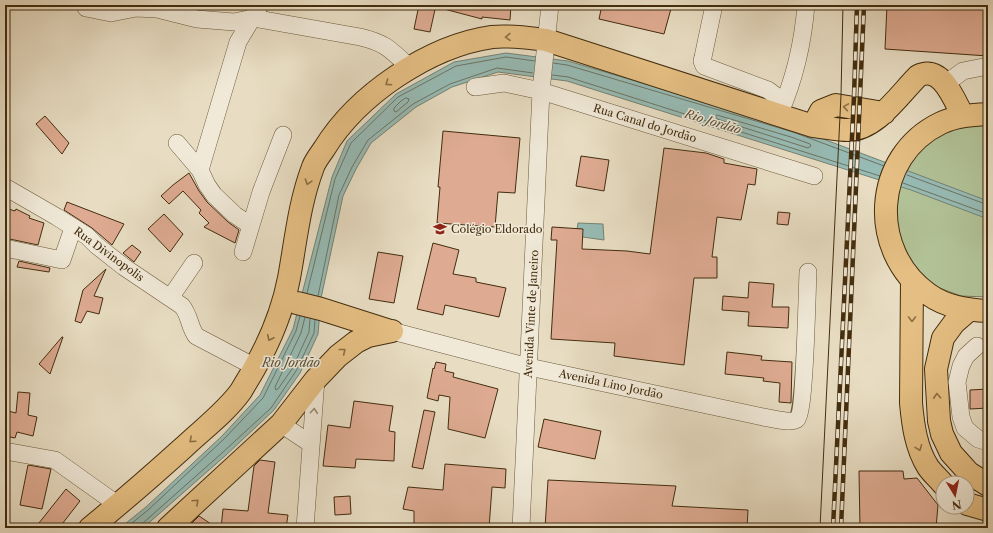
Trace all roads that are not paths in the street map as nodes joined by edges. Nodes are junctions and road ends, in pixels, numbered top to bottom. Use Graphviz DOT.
graph roads {
  1 [pos="550,5"];
  2 [pos="714,5"];
  3 [pos="806,5"];
  4 [pos="86,8"];
  5 [pos="256,11"];
  6 [pos="546,42"];
  7 [pos="988,66"];
  8 [pos="410,68"];
  9 [pos="945,84"];
  10 [pos="475,87"];
  11 [pos="541,88"];
  12 [pos="782,108"];
  13 [pos="988,114"];
  14 [pos="962,116"];
  15 [pos="283,135"];
  16 [pos="177,143"];
  17 [pos="200,170"];
  18 [pos="814,176"];
  19 [pos="5,187"];
  20 [pos="250,225"];
  21 [pos="73,228"];
  22 [pos="5,248"];
  23 [pos="243,252"];
  24 [pos="194,263"];
  25 [pos="808,272"];
  26 [pos="912,280"];
  27 [pos="170,298"];
  28 [pos="290,302"];
  29 [pos="978,310"];
  30 [pos="392,331"];
  31 [pos="977,346"];
  32 [pos="255,367"];
  33 [pos="529,367"];
  34 [pos="316,379"];
  35 [pos="281,424"];
  36 [pos="988,442"];
  37 [pos="311,444"];
  38 [pos="5,451"];
  39 [pos="935,475"];
  40 [pos="988,485"];
  41 [pos="118,505"];
  42 [pos="975,506"];
  43 [pos="988,510"];
  44 [pos="90,528"];
  45 [pos="168,528"];
  46 [pos="305,528"];
  47 [pos="521,528"];
  1 -- 6 [label="street, Avenida Vinte de Janeiro"];
  2 -- 12 [label="street"];
  3 -- 12 [label="street"];
  4 -- 5 [label="street"];
  5 -- 8 [label="street"];
  5 -- 17 [label="street"];
  6 -- 8 [label="main road, one-way"];
  6 -- 11 [label="street, Avenida Vinte de Janeiro"];
  6 -- 12 [label="main road"];
  7 -- 9 [label="street"];
  8 -- 28 [label="main road, one-way"];
  9 -- 12 [label="main road"];
  9 -- 14 [label="main road"];
  10 -- 11 [label="street, Rua Canal do Jordão"];
  11 -- 18 [label="street, Rua Canal do Jordão"];
  11 -- 33 [label="street, Avenida Vinte de Janeiro"];
  13 -- 14 [label="main road"];
  14 -- 26 [label="main road"];
  15 -- 20 [label="street"];
  16 -- 17 [label="street"];
  17 -- 20 [label="street"];
  19 -- 21 [label="street, Rua Divinopolis"];
  20 -- 23 [label="street"];
  21 -- 22 [label="street"];
  21 -- 27 [label="street, Rua Divinopolis"];
  24 -- 27 [label="street"];
  25 -- 33 [label="street, Avenida Lino Jordão"];
  26 -- 29 [label="main road"];
  26 -- 39 [label="main road, one-way"];
  27 -- 32 [label="street, Rua Divinopolis"];
  28 -- 30 [label="main road, Avenida Lino Jordão"];
  28 -- 32 [label="main road, one-way"];
  40 -- 29 [label="main road, one-way"];
  30 -- 33 [label="street, Avenida Lino Jordão"];
  34 -- 30 [label="main road, one-way"];
  31 -- 36 [label="street"];
  32 -- 41 [label="main road, one-way"];
  33 -- 47 [label="street, Avenida Vinte de Janeiro"];
  34 -- 35 [label="main road"];
  37 -- 34 [label="street, one-way"];
  35 -- 37 [label="street"];
  45 -- 35 [label="main road, one-way"];
  37 -- 46 [label="street"];
  38 -- 41 [label="street"];
  41 -- 44 [label="main road"];
  42 -- 43 [label="main road"];
}
